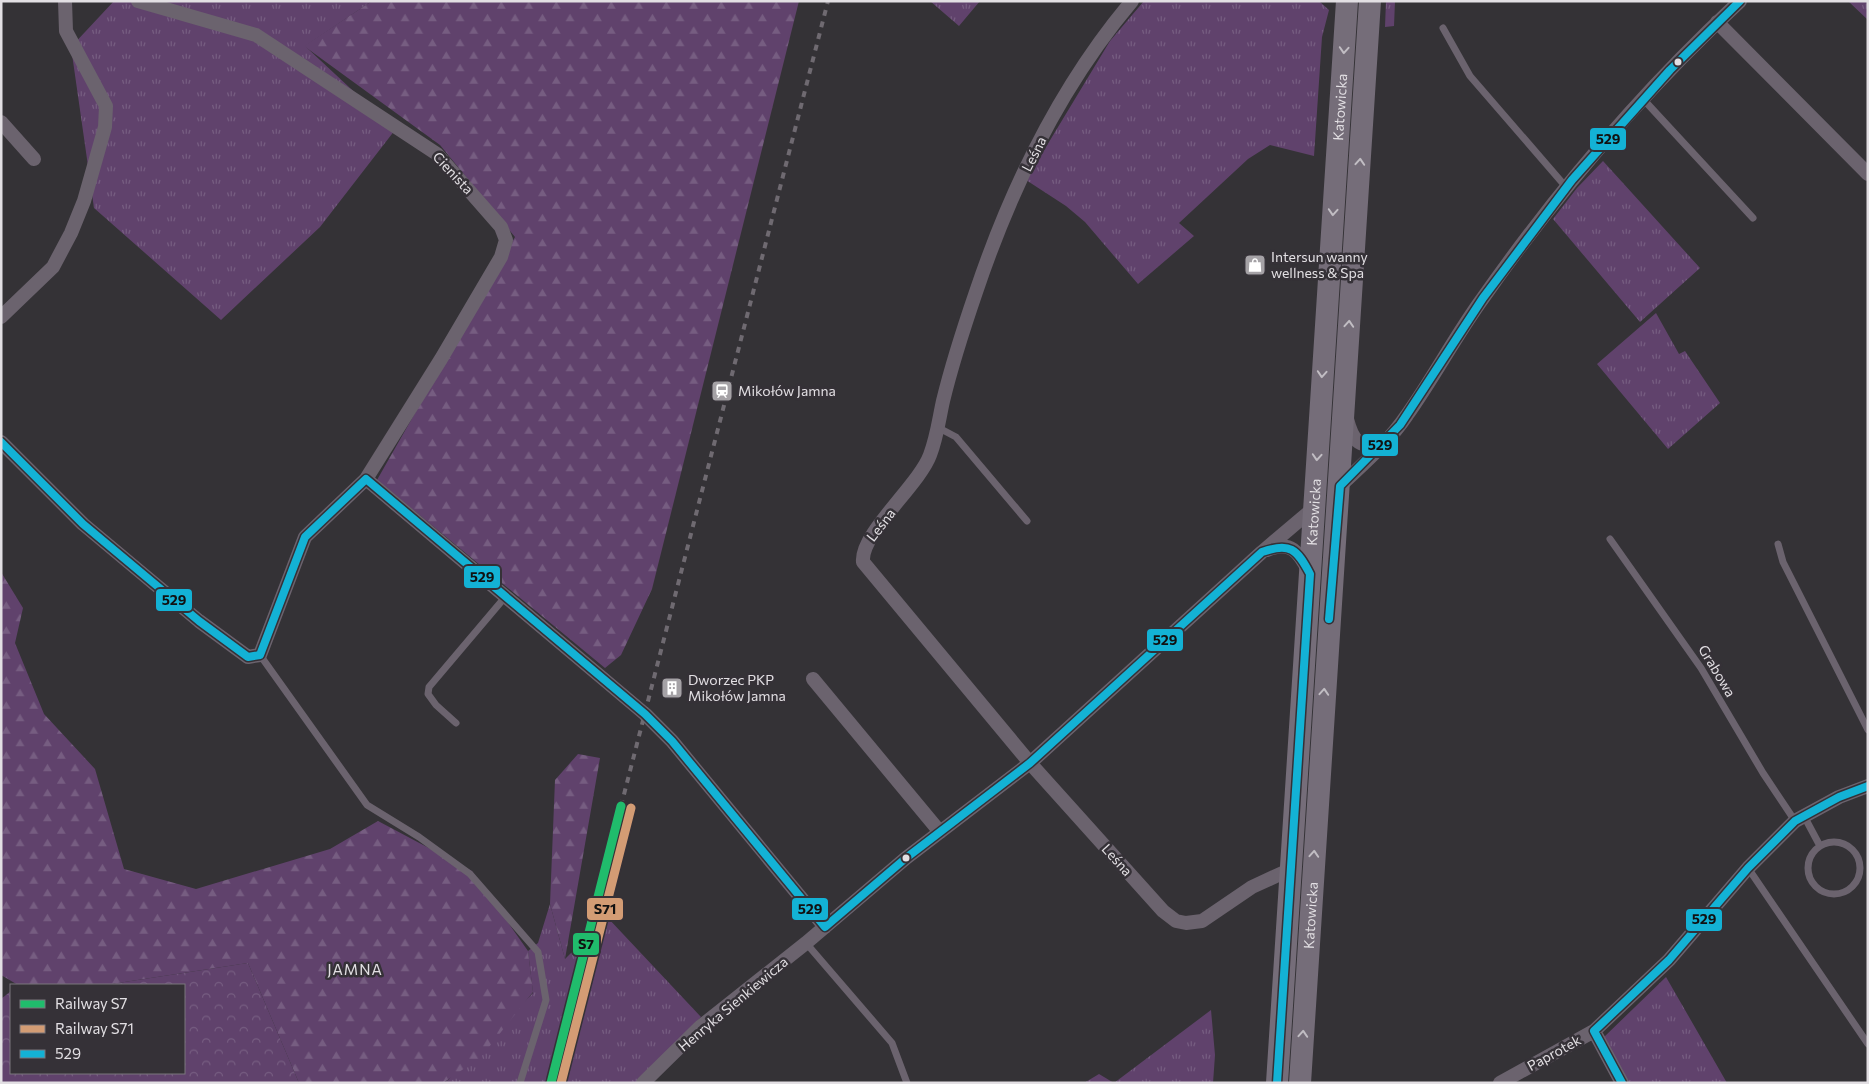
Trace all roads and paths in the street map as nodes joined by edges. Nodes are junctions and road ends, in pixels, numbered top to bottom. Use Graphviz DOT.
graph roads {
  1 [pos="65,1"];
  2 [pos="138,1"];
  3 [pos="1132,1"];
  4 [pos="1347,1"];
  5 [pos="1370,1"];
  6 [pos="1740,1"];
  7 [pos="1717,22"];
  8 [pos="1443,28"];
  9 [pos="1643,100"];
  10 [pos="1,122"];
  11 [pos="34,159"];
  12 [pos="1868,174"];
  13 [pos="1566,186"];
  14 [pos="1753,218"];
  15 [pos="1,317"];
  16 [pos="1344,408"];
  17 [pos="939,428"];
  18 [pos="1,442"];
  19 [pos="1385,443"];
  20 [pos="366,480"];
  21 [pos="1340,486"];
  22 [pos="1314,508"];
  23 [pos="1027,521"];
  24 [pos="1610,539"];
  25 [pos="1778,544"];
  26 [pos="1262,552"];
  27 [pos="1310,574"];
  28 [pos="506,596"];
  29 [pos="260,655"];
  30 [pos="813,679"];
  31 [pos="456,723"];
  32 [pos="1868,730"];
  33 [pos="1030,763"];
  34 [pos="1868,786"];
  35 [pos="1799,819"];
  36 [pos="940,832"];
  37 [pos="1820,846"];
  38 [pos="1748,868"];
  39 [pos="1289,870"];
  40 [pos="824,927"];
  41 [pos="806,943"];
  42 [pos="1594,1031"];
  43 [pos="1868,1044"];
  44 [pos="520,1083"];
  45 [pos="643,1083"];
  46 [pos="907,1083"];
  47 [pos="1276,1083"];
  48 [pos="1300,1083"];
  49 [pos="1500,1083"];
  50 [pos="1622,1083"];
  1 -- 15 [label="street"];
  2 -- 20 [label="street, Cienista"];
  3 -- 17 [label="street, Leśna"];
  4 -- 22 [label="main road, Katowicka, one-way"];
  16 -- 5 [label="main road, Katowicka, one-way"];
  6 -- 7 [label="street"];
  7 -- 9 [label="street"];
  7 -- 12 [label="street"];
  8 -- 13 [label="lane"];
  9 -- 13 [label="street"];
  9 -- 14 [label="lane"];
  10 -- 11 [label="street"];
  13 -- 19 [label="street"];
  16 -- 19 [label="street"];
  16 -- 21 [label="main road, Katowicka"];
  17 -- 23 [label="lane"];
  17 -- 33 [label="street, Leśna"];
  18 -- 29 [label="street"];
  19 -- 21 [label="street"];
  20 -- 28 [label="street"];
  20 -- 29 [label="street, Cienista"];
  48 -- 21 [label="main road, Katowicka, one-way"];
  22 -- 26 [label="street"];
  22 -- 27 [label="main road, Katowicka"];
  24 -- 35 [label="lane, Grabowa"];
  25 -- 32 [label="lane"];
  26 -- 27 [label="street"];
  26 -- 33 [label="street"];
  27 -- 39 [label="main road, Katowicka"];
  28 -- 31 [label="lane"];
  28 -- 40 [label="street"];
  29 -- 44 [label="lane"];
  30 -- 36 [label="street"];
  33 -- 36 [label="street"];
  33 -- 39 [label="street, Leśna"];
  34 -- 35 [label="street, Paprotek"];
  35 -- 37 [label="lane, Grabowa"];
  35 -- 38 [label="street, Paprotek"];
  36 -- 40 [label="street"];
  37 -- 37 [label="lane"];
  38 -- 42 [label="street, Paprotek"];
  38 -- 43 [label="lane"];
  39 -- 47 [label="main road, Katowicka"];
  40 -- 41 [label="street, Henryka Sienkiewicza"];
  41 -- 45 [label="street, Henryka Sienkiewicza"];
  41 -- 46 [label="lane"];
  42 -- 49 [label="street, Paprotek"];
  42 -- 50 [label="street"];
}
